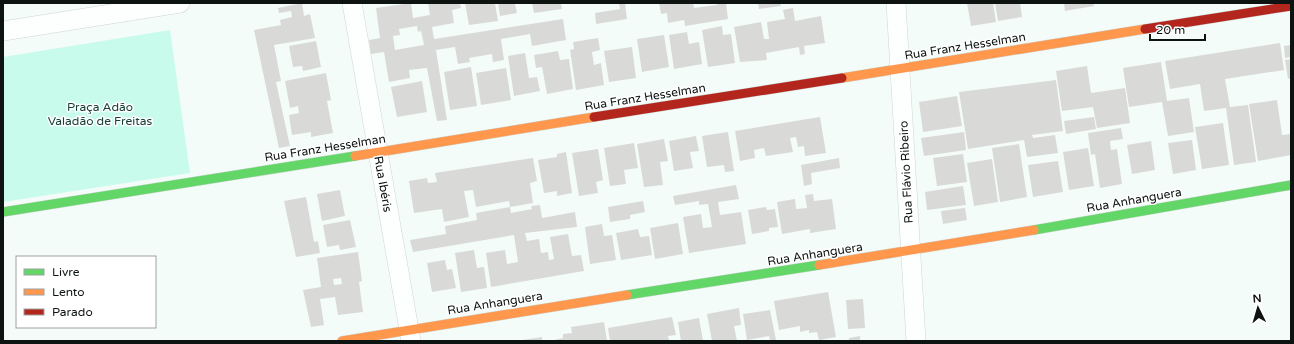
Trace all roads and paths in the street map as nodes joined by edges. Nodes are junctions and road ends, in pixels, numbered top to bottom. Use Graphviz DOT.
graph roads {
  1 [pos="180,3"];
  2 [pos="352,3"];
  3 [pos="896,3"];
  4 [pos="1291,6"];
  5 [pos="3,31"];
  6 [pos="900,68"];
  7 [pos="378,152"];
  8 [pos="1291,185"];
  9 [pos="3,212"];
  10 [pos="911,251"];
  11 [pos="410,335"];
  12 [pos="342,341"];
  13 [pos="916,341"];
  1 -- 5 [label="street"];
  2 -- 7 [label="street, Rua Ibéris"];
  3 -- 6 [label="street, Rua Flávio Ribeiro"];
  4 -- 6 [label="street, Rua Franz Hesselman"];
  6 -- 7 [label="street, Rua Franz Hesselman"];
  6 -- 10 [label="street, Rua Flávio Ribeiro"];
  7 -- 9 [label="street, Rua Franz Hesselman"];
  7 -- 11 [label="street, Rua Ibéris"];
  8 -- 10 [label="street, Rua Anhanguera"];
  10 -- 11 [label="street, Rua Anhanguera"];
  10 -- 13 [label="street, Rua Flávio Ribeiro"];
  11 -- 12 [label="street, Rua Anhanguera"];
}
